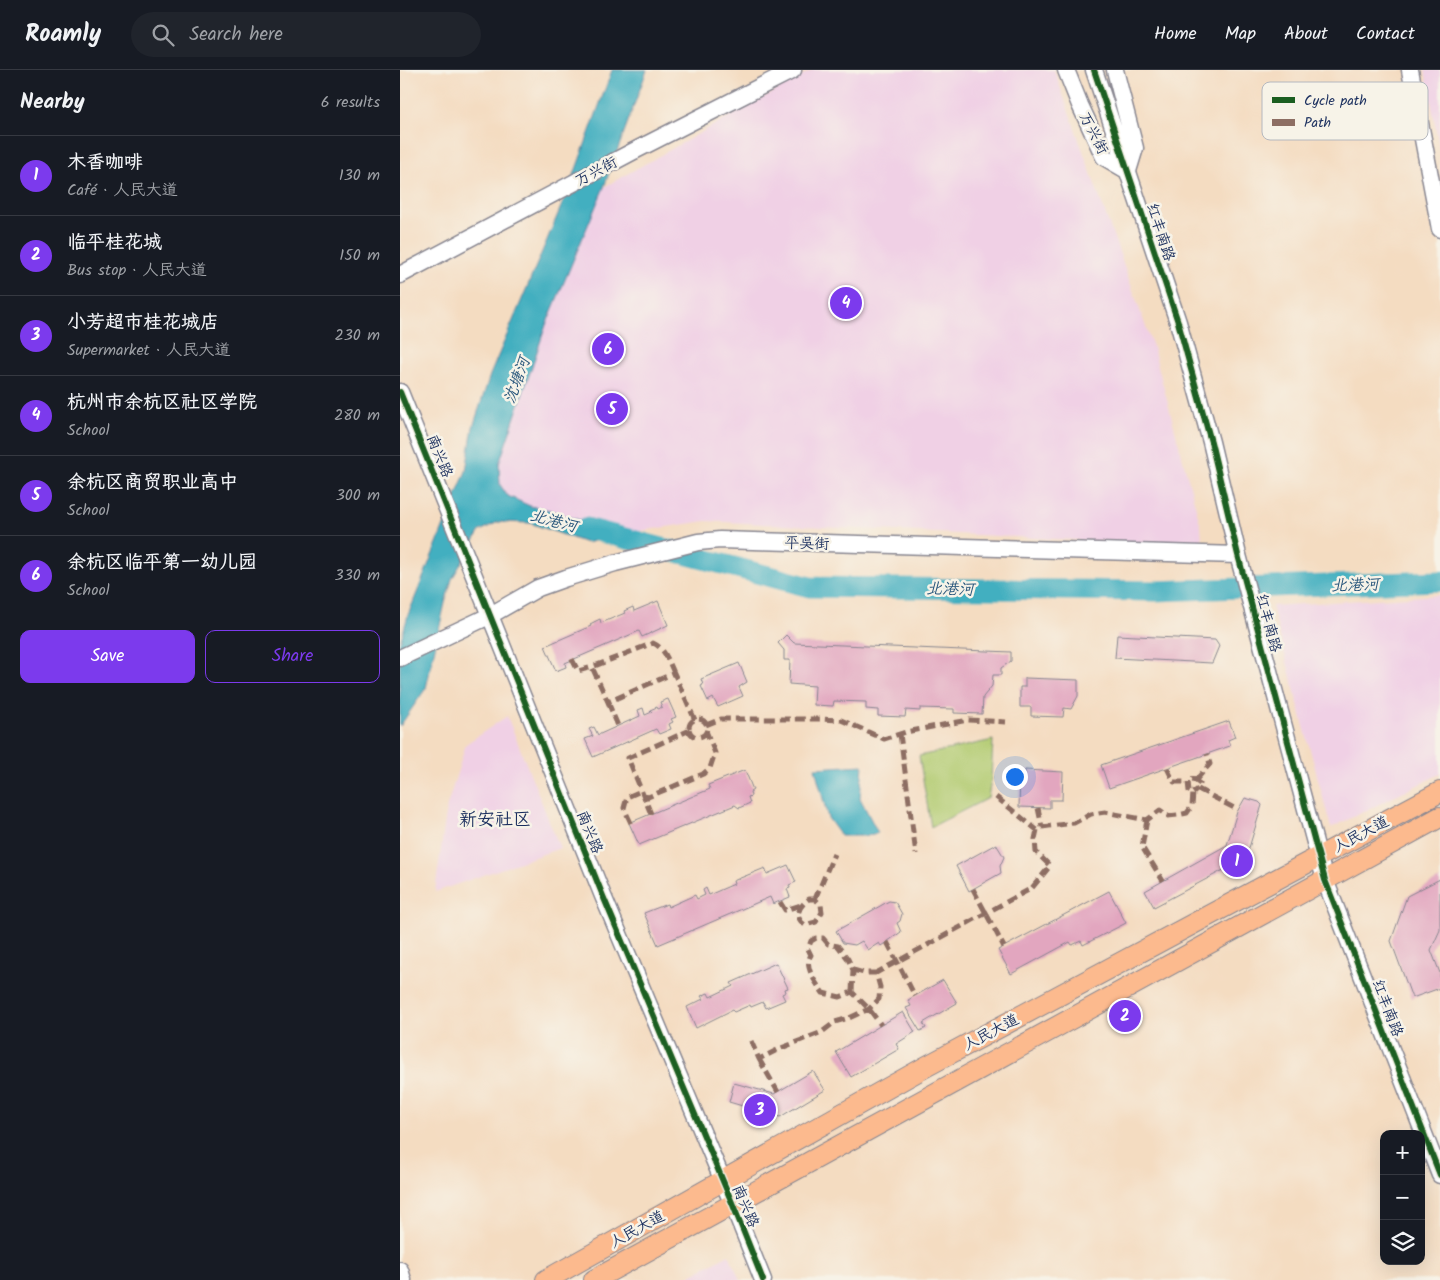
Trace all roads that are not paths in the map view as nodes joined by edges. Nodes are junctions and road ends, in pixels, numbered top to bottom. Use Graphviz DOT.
graph roads {
  1 [pos="793,70"];
  2 [pos="1066,70"];
  3 [pos="1094,70"];
  4 [pos="1115,70"];
  5 [pos="1423,140"];
  6 [pos="1128,171"];
  7 [pos="1440,229"];
  8 [pos="400,275"];
  9 [pos="400,392"];
  10 [pos="1238,556"];
  11 [pos="489,616"];
  12 [pos="400,658"];
  13 [pos="1440,792"];
  14 [pos="1440,817"];
  15 [pos="1319,857"];
  16 [pos="1325,880"];
  17 [pos="1440,1175"];
  18 [pos="722,1181"];
  19 [pos="733,1204"];
  20 [pos="400,1270"];
  21 [pos="403,1280"];
  22 [pos="546,1280"];
  23 [pos="594,1280"];
  24 [pos="763,1280"];
  1 -- 8 [label="street, 万兴街"];
  2 -- 6 [label="street, 万兴街"];
  3 -- 6 [label="street, 红丰南路"];
  4 -- 6 [label="street, 万兴街"];
  5 -- 7 [label="street"];
  6 -- 10 [label="street, 红丰南路"];
  9 -- 11 [label="street, 南兴路"];
  10 -- 11 [label="street, 平吴街"];
  10 -- 15 [label="street, 红丰南路"];
  11 -- 12 [label="street, 平吴街"];
  11 -- 18 [label="street, 南兴路"];
  13 -- 15 [label="main road, 人民大道"];
  14 -- 16 [label="main road, 人民大道"];
  15 -- 16 [label="street, 红丰南路"];
  15 -- 18 [label="main road, 人民大道"];
  16 -- 17 [label="street, 红丰南路"];
  16 -- 19 [label="main road, 人民大道"];
  18 -- 19 [label="street, 南兴路"];
  18 -- 22 [label="main road, 人民大道"];
  19 -- 23 [label="main road, 人民大道"];
  19 -- 24 [label="street, 南兴路"];
  20 -- 21 [label="street"];
}
